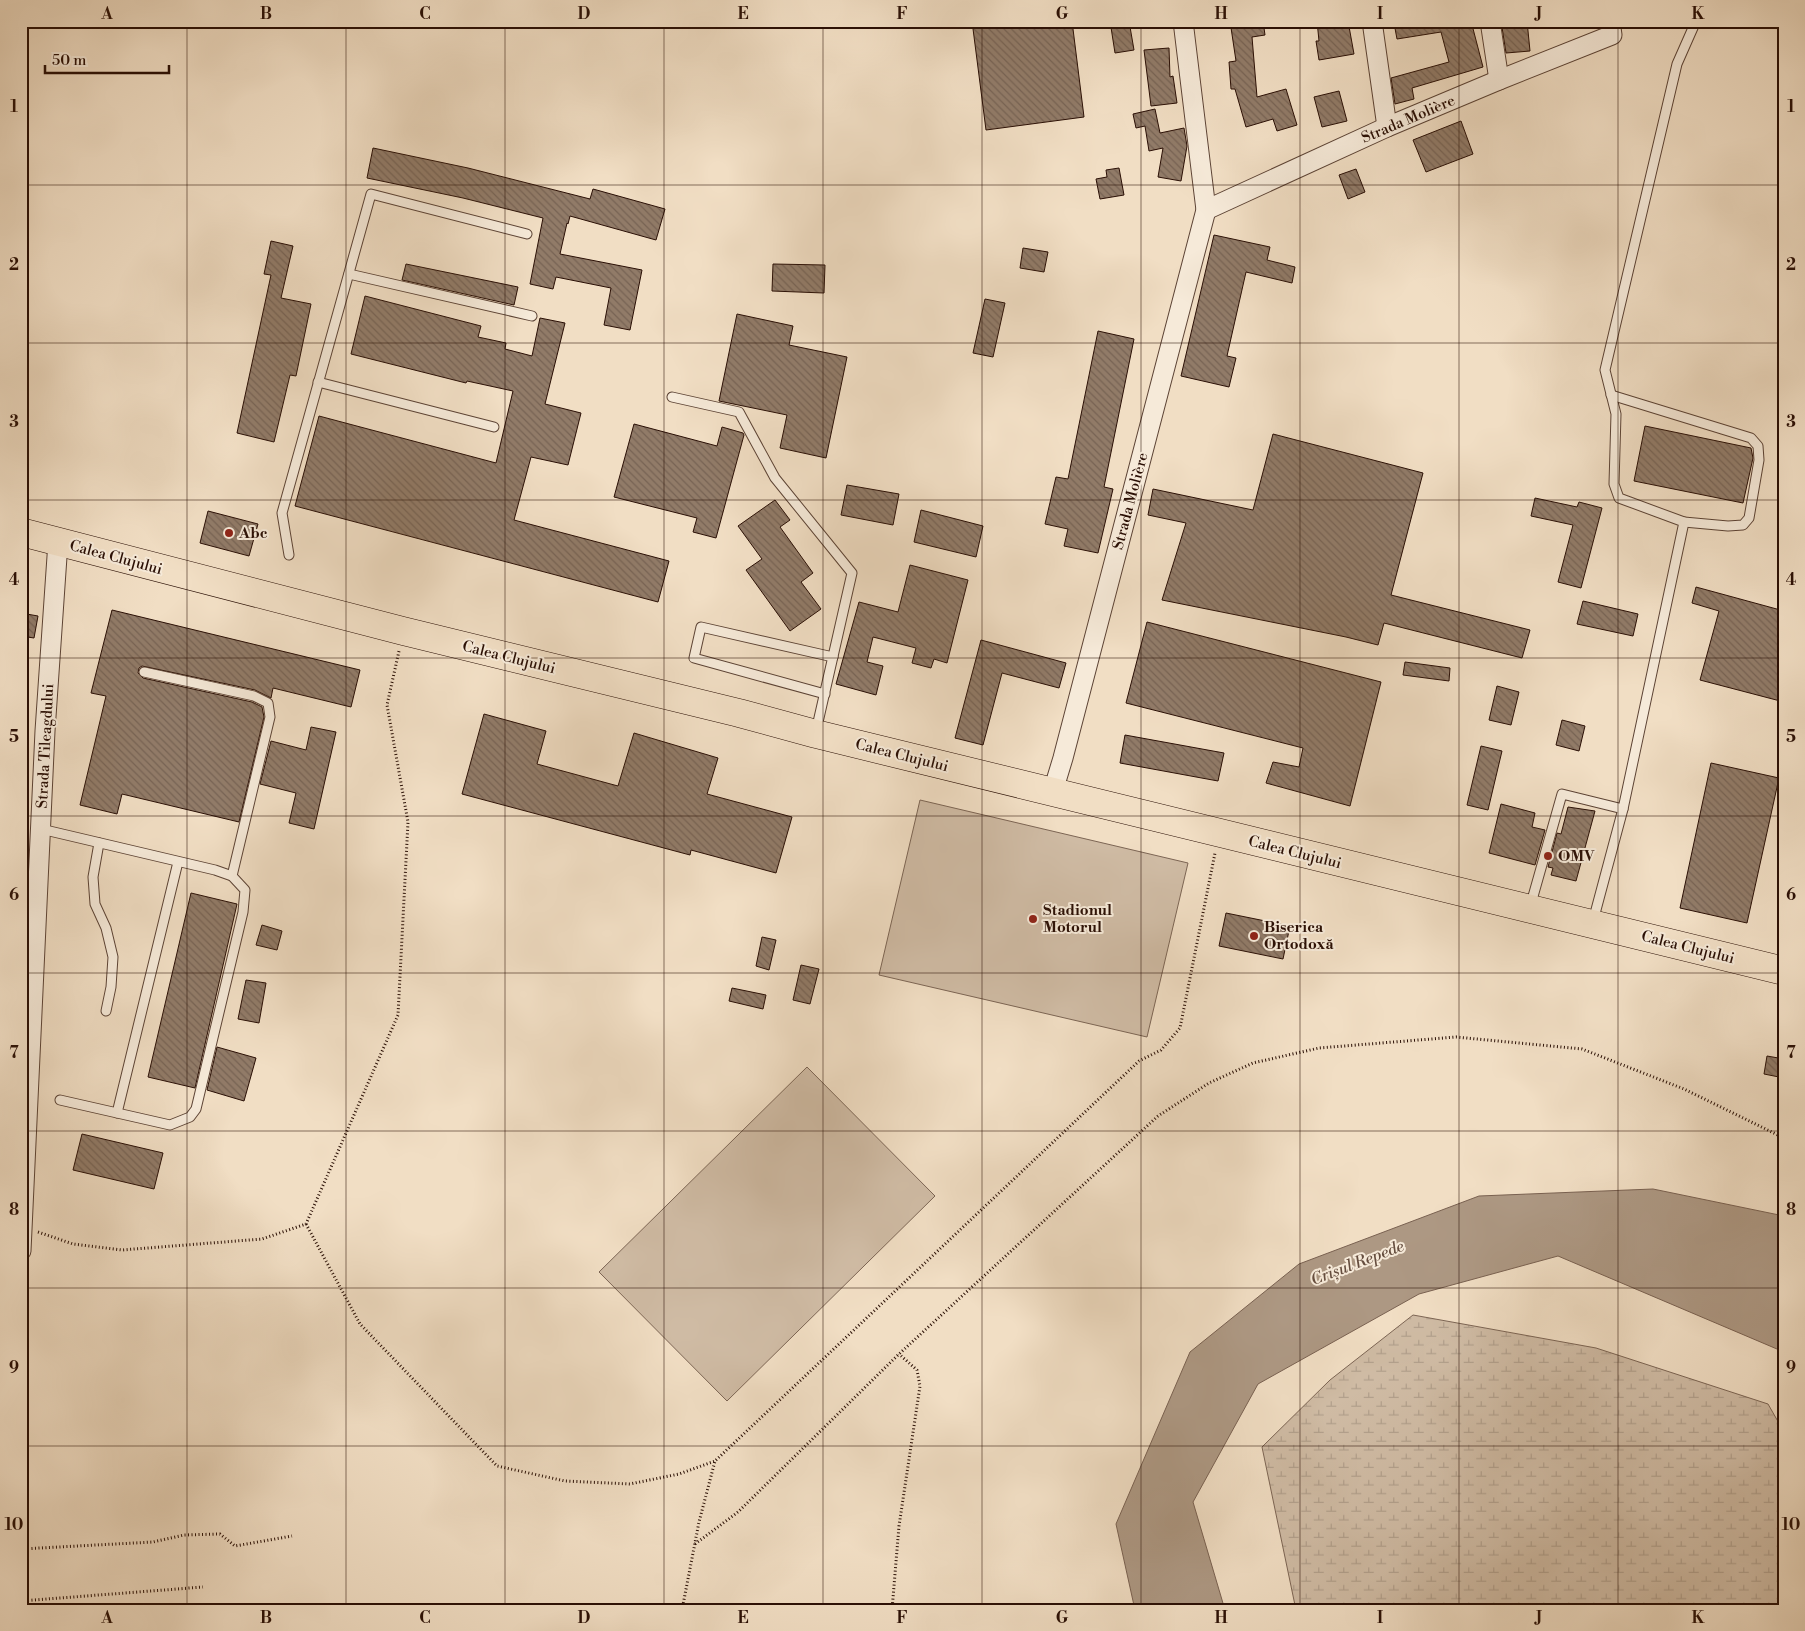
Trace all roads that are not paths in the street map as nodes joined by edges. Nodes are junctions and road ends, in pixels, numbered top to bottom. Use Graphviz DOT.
graph roads {
  1 [pos="1183,21"];
  2 [pos="1372,21"];
  3 [pos="1490,21"];
  4 [pos="1696,21"];
  5 [pos="1611,28"];
  6 [pos="1500,80"];
  7 [pos="1387,128"];
  8 [pos="1206,210"];
  9 [pos="527,234"];
  10 [pos="349,274"];
  11 [pos="532,316"];
  12 [pos="318,382"];
  13 [pos="1611,395"];
  14 [pos="672,397"];
  15 [pos="494,427"];
  16 [pos="1684,522"];
  17 [pos="21,532"];
  18 [pos="58,542"];
  19 [pos="289,554"];
  20 [pos="833,656"];
  21 [pos="144,672"];
  22 [pos="825,694"];
  23 [pos="816,734"];
  24 [pos="1052,791"];
  25 [pos="1623,809"];
  26 [pos="41,829"];
  27 [pos="99,843"];
  28 [pos="178,862"];
  29 [pos="232,876"];
  30 [pos="1530,909"];
  31 [pos="1593,924"];
  32 [pos="1784,971"];
  33 [pos="106,1010"];
  34 [pos="60,1100"];
  35 [pos="117,1113"];
  36 [pos="21,1251"];
  1 -- 8 [label="street, Strada Molière"];
  2 -- 7 [label="street"];
  3 -- 6 [label="street"];
  4 -- 13 [label="lane"];
  5 -- 6 [label="street, Strada Molière"];
  6 -- 7 [label="street, Strada Molière"];
  7 -- 8 [label="street, Strada Molière"];
  8 -- 24 [label="street, Strada Molière"];
  9 -- 10 [label="lane"];
  10 -- 11 [label="lane"];
  10 -- 12 [label="lane"];
  12 -- 15 [label="lane"];
  12 -- 19 [label="lane"];
  13 -- 16 [label="lane"];
  13 -- 16 [label="lane"];
  14 -- 20 [label="lane"];
  16 -- 25 [label="lane"];
  17 -- 18 [label="main road, Calea Clujului"];
  18 -- 23 [label="main road, Calea Clujului"];
  18 -- 26 [label="street, Strada Tileagdului"];
  20 -- 22 [label="lane"];
  20 -- 22 [label="lane"];
  21 -- 29 [label="lane"];
  22 -- 23 [label="lane"];
  23 -- 24 [label="main road, Calea Clujului"];
  24 -- 30 [label="main road, Calea Clujului"];
  25 -- 30 [label="lane"];
  25 -- 31 [label="lane"];
  26 -- 27 [label="lane"];
  26 -- 36 [label="street, Strada Tileagdului"];
  27 -- 28 [label="lane"];
  27 -- 33 [label="lane"];
  28 -- 29 [label="lane"];
  28 -- 35 [label="lane"];
  29 -- 35 [label="lane"];
  30 -- 31 [label="main road, Calea Clujului"];
  31 -- 32 [label="main road, Calea Clujului"];
  34 -- 35 [label="lane"];
}
